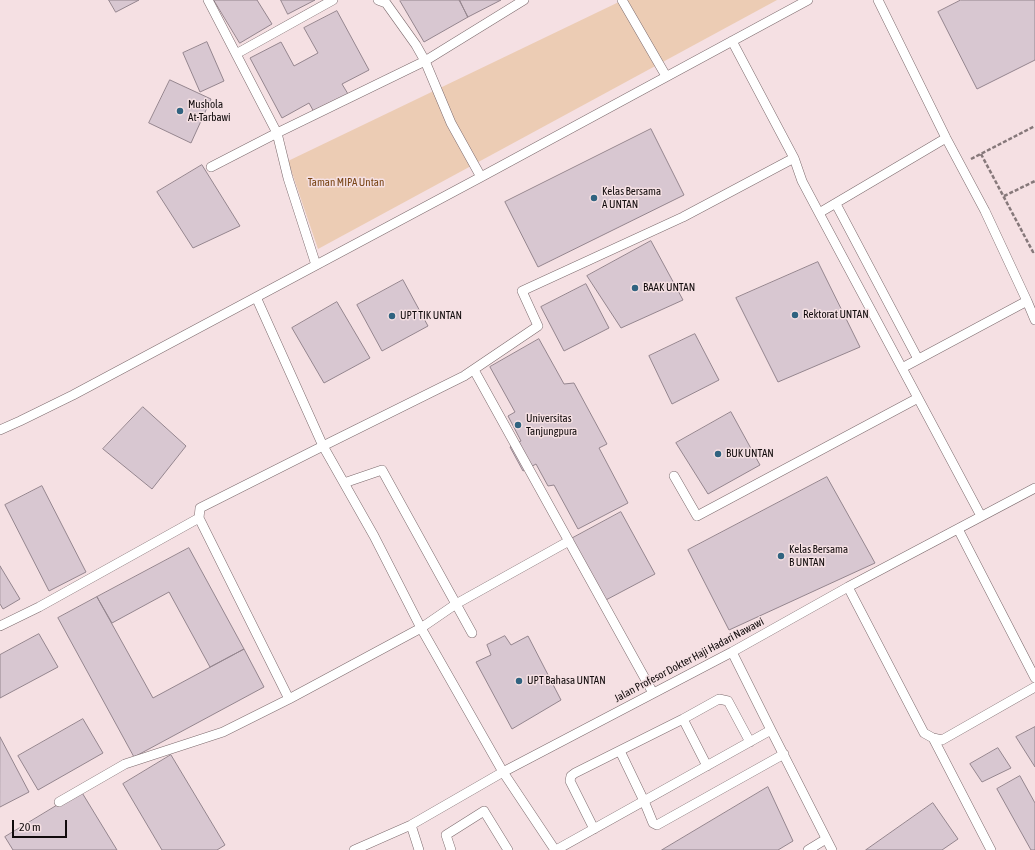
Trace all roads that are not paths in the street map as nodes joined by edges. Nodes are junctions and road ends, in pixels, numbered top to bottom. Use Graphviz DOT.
graph roads {
  1 [pos="208,0"];
  2 [pos="333,0"];
  3 [pos="378,0"];
  4 [pos="524,0"];
  5 [pos="622,0"];
  6 [pos="808,0"];
  7 [pos="878,0"];
  8 [pos="732,41"];
  9 [pos="236,54"];
  10 [pos="425,61"];
  11 [pos="666,76"];
  12 [pos="277,133"];
  13 [pos="946,138"];
  14 [pos="794,158"];
  15 [pos="211,167"];
  16 [pos="481,177"];
  17 [pos="836,204"];
  18 [pos="819,214"];
  19 [pos="316,265"];
  20 [pos="256,297"];
  21 [pos="1027,301"];
  22 [pos="1035,320"];
  23 [pos="918,359"];
  24 [pos="902,368"];
  25 [pos="474,370"];
  26 [pos="918,398"];
  27 [pos="0,430"];
  28 [pos="323,446"];
  29 [pos="674,476"];
  30 [pos="344,483"];
  31 [pos="1035,488"];
  32 [pos="981,516"];
  33 [pos="199,518"];
  34 [pos="958,529"];
  35 [pos="569,541"];
  36 [pos="848,587"];
  37 [pos="456,604"];
  38 [pos="0,626"];
  39 [pos="421,628"];
  40 [pos="472,633"];
  41 [pos="732,652"];
  42 [pos="1035,678"];
  43 [pos="1035,687"];
  44 [pos="653,693"];
  45 [pos="289,699"];
  46 [pos="683,719"];
  47 [pos="771,730"];
  48 [pos="933,738"];
  49 [pos="750,742"];
  50 [pos="620,751"];
  51 [pos="784,754"];
  52 [pos="707,766"];
  53 [pos="503,772"];
  54 [pos="644,801"];
  55 [pos="59,802"];
  56 [pos="411,825"];
  57 [pos="594,829"];
  58 [pos="826,839"];
  59 [pos="354,850"];
  60 [pos="419,850"];
  61 [pos="451,850"];
  62 [pos="508,850"];
  63 [pos="555,850"];
  64 [pos="808,850"];
  65 [pos="832,850"];
  66 [pos="991,850"];
  1 -- 9 [label="lane"];
  2 -- 9 [label="lane"];
  3 -- 10 [label="lane"];
  4 -- 10 [label="lane"];
  5 -- 11 [label="lane"];
  6 -- 8 [label="lane"];
  7 -- 13 [label="lane"];
  8 -- 11 [label="lane"];
  8 -- 14 [label="lane"];
  9 -- 12 [label="lane"];
  10 -- 12 [label="lane"];
  10 -- 16 [label="lane"];
  11 -- 16 [label="lane"];
  12 -- 15 [label="lane"];
  12 -- 19 [label="lane"];
  13 -- 17 [label="lane"];
  13 -- 21 [label="lane"];
  14 -- 18 [label="lane"];
  14 -- 25 [label="lane"];
  16 -- 19 [label="lane"];
  17 -- 18 [label="lane"];
  17 -- 23 [label="lane"];
  18 -- 24 [label="lane"];
  19 -- 20 [label="lane"];
  20 -- 27 [label="lane"];
  20 -- 28 [label="lane"];
  21 -- 22 [label="lane"];
  21 -- 23 [label="lane"];
  23 -- 24 [label="lane"];
  24 -- 26 [label="lane"];
  25 -- 28 [label="lane"];
  25 -- 35 [label="lane"];
  26 -- 29 [label="lane"];
  26 -- 32 [label="lane"];
  28 -- 30 [label="lane"];
  28 -- 33 [label="lane"];
  30 -- 37 [label="lane"];
  30 -- 39 [label="lane"];
  31 -- 32 [label="lane, Jalan Profesor Dokter Haji Hadari Nawawi"];
  32 -- 34 [label="lane, Jalan Profesor Dokter Haji Hadari Nawawi"];
  33 -- 38 [label="lane"];
  33 -- 45 [label="lane"];
  34 -- 36 [label="lane, Jalan Profesor Dokter Haji Hadari Nawawi"];
  34 -- 42 [label="lane"];
  35 -- 37 [label="lane"];
  35 -- 44 [label="lane"];
  36 -- 41 [label="lane, Jalan Profesor Dokter Haji Hadari Nawawi"];
  36 -- 48 [label="lane"];
  37 -- 39 [label="lane"];
  37 -- 40 [label="lane"];
  39 -- 45 [label="lane"];
  39 -- 53 [label="lane"];
  41 -- 44 [label="lane, Jalan Profesor Dokter Haji Hadari Nawawi"];
  41 -- 47 [label="lane"];
  43 -- 48 [label="lane"];
  44 -- 53 [label="lane, Jalan Profesor Dokter Haji Hadari Nawawi"];
  45 -- 55 [label="lane"];
  46 -- 49 [label="lane"];
  46 -- 50 [label="lane"];
  46 -- 52 [label="lane"];
  47 -- 49 [label="lane"];
  47 -- 51 [label="lane"];
  48 -- 66 [label="lane"];
  49 -- 52 [label="lane"];
  50 -- 54 [label="lane"];
  50 -- 57 [label="lane"];
  51 -- 54 [label="lane"];
  51 -- 58 [label="lane"];
  52 -- 54 [label="lane"];
  53 -- 56 [label="lane, Jalan Profesor Dokter Haji Hadari Nawawi"];
  53 -- 63 [label="lane"];
  54 -- 57 [label="lane"];
  56 -- 59 [label="lane, Jalan Profesor Dokter Haji Hadari Nawawi"];
  56 -- 60 [label="lane"];
  57 -- 63 [label="lane"];
  58 -- 64 [label="lane"];
  58 -- 65 [label="lane"];
  61 -- 62 [label="lane"];
}
